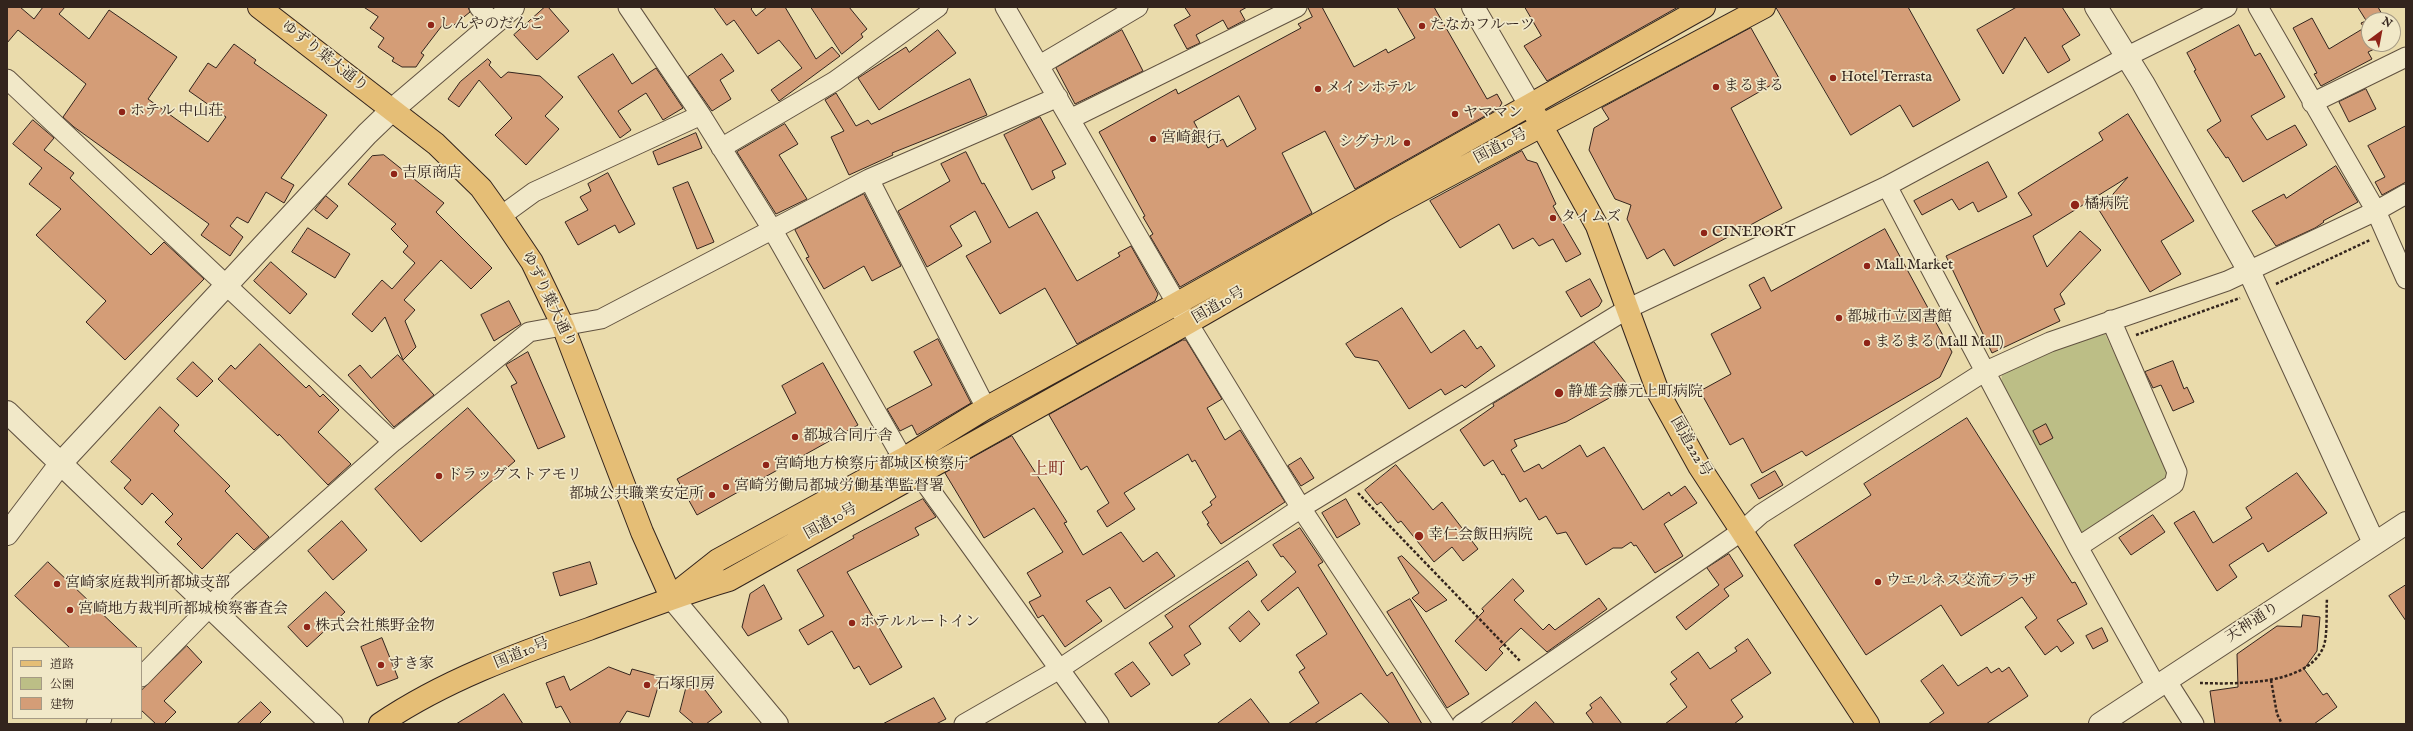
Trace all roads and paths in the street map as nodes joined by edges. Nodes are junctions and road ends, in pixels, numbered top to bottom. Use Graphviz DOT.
graph roads {
  1 [pos="259,7"];
  2 [pos="513,7"];
  3 [pos="628,7"];
  4 [pos="938,7"];
  5 [pos="1005,7"];
  6 [pos="1138,7"];
  7 [pos="1297,7"];
  8 [pos="1473,7"];
  9 [pos="1704,7"];
  10 [pos="1764,7"];
  11 [pos="2096,7"];
  12 [pos="2227,7"];
  13 [pos="2258,7"];
  14 [pos="486,15"];
  15 [pos="2128,56"];
  16 [pos="2406,57"];
  17 [pos="1040,65"];
  18 [pos="7,79"];
  19 [pos="1058,97"];
  20 [pos="2312,103"];
  21 [pos="1530,106"];
  22 [pos="392,110"];
  23 [pos="701,115"];
  24 [pos="1070,119"];
  25 [pos="1541,125"];
  26 [pos="721,148"];
  27 [pos="869,178"];
  28 [pos="1887,186"];
  29 [pos="2406,194"];
  30 [pos="2376,211"];
  31 [pos="501,216"];
  32 [pos="772,229"];
  33 [pos="2372,239"];
  34 [pos="2249,271"];
  35 [pos="2406,279"];
  36 [pos="226,285"];
  37 [pos="2274,286"];
  38 [pos="2243,297"];
  39 [pos="1176,304"];
  40 [pos="1629,308"];
  41 [pos="2111,320"];
  42 [pos="1188,323"];
  43 [pos="563,326"];
  44 [pos="2119,341"];
  45 [pos="1984,372"];
  46 [pos="986,408"];
  47 [pos="7,412"];
  48 [pos="393,442"];
  49 [pos="61,463"];
  50 [pos="910,466"];
  51 [pos="1346,481"];
  52 [pos="1302,508"];
  53 [pos="2406,523"];
  54 [pos="1742,531"];
  55 [pos="7,534"];
  56 [pos="2374,543"];
  57 [pos="2078,547"];
  58 [pos="2324,577"];
  59 [pos="671,597"];
  60 [pos="210,605"];
  61 [pos="1058,670"];
  62 [pos="1532,673"];
  63 [pos="142,676"];
  64 [pos="2271,680"];
  65 [pos="2195,682"];
  66 [pos="2161,683"];
  67 [pos="332,724"];
  68 [pos="380,724"];
  69 [pos="777,724"];
  70 [pos="964,724"];
  71 [pos="1099,724"];
  72 [pos="1444,724"];
  73 [pos="1462,724"];
  74 [pos="1868,724"];
  75 [pos="2100,724"];
  76 [pos="2194,724"];
  77 [pos="2282,724"];
  1 -- 22 [label="main road, ゆずり葉大通り"];
  2 -- 14 [label="street"];
  3 -- 23 [label="street"];
  4 -- 26 [label="street"];
  5 -- 17 [label="street"];
  6 -- 17 [label="street"];
  7 -- 24 [label="street"];
  8 -- 21 [label="street"];
  9 -- 21 [label="main road, 国道10号"];
  10 -- 25 [label="main road, 国道10号"];
  11 -- 15 [label="street"];
  12 -- 15 [label="street"];
  13 -- 20 [label="street"];
  14 -- 22 [label="street"];
  15 -- 28 [label="street"];
  15 -- 34 [label="street"];
  16 -- 20 [label="street"];
  17 -- 19 [label="street"];
  18 -- 36 [label="street"];
  19 -- 24 [label="street"];
  19 -- 27 [label="street"];
  20 -- 30 [label="street"];
  21 -- 25 [label="main road, 国道222号"];
  21 -- 39 [label="main road, 国道10号"];
  22 -- 31 [label="main road, ゆずり葉大通り"];
  22 -- 36 [label="street"];
  23 -- 26 [label="street"];
  23 -- 31 [label="street"];
  24 -- 39 [label="street"];
  25 -- 40 [label="main road, 国道222号"];
  25 -- 42 [label="main road, 国道10号"];
  26 -- 32 [label="street"];
  27 -- 32 [label="street"];
  27 -- 46 [label="street"];
  28 -- 40 [label="street"];
  28 -- 45 [label="street"];
  29 -- 30 [label="street"];
  30 -- 34 [label="street"];
  30 -- 35 [label="street"];
  31 -- 43 [label="main road, ゆずり葉大通り"];
  32 -- 43 [label="street"];
  32 -- 50 [label="street"];
  33 -- 37 [label="path"];
  34 -- 41 [label="street"];
  34 -- 56 [label="street"];
  36 -- 48 [label="street"];
  36 -- 49 [label="street"];
  38 -- 44 [label="path"];
  39 -- 42 [label="street"];
  39 -- 46 [label="main road, 国道10号"];
  40 -- 51 [label="street"];
  40 -- 54 [label="main road, 国道222号"];
  41 -- 44 [label="street"];
  41 -- 45 [label="street"];
  42 -- 50 [label="main road, 国道10号"];
  42 -- 52 [label="street"];
  43 -- 48 [label="street"];
  43 -- 59 [label="main road, ゆずり葉大通り"];
  44 -- 57 [label="street"];
  45 -- 54 [label="street"];
  45 -- 57 [label="street"];
  46 -- 50 [label="main road, 国道10号"];
  47 -- 49 [label="street"];
  48 -- 60 [label="street"];
  49 -- 55 [label="street"];
  49 -- 60 [label="street"];
  50 -- 59 [label="main road, 国道10号"];
  50 -- 61 [label="street"];
  51 -- 52 [label="street"];
  51 -- 62 [label="path"];
  52 -- 61 [label="street"];
  52 -- 72 [label="street"];
  53 -- 56 [label="street, 天神通り"];
  54 -- 62 [label="street"];
  54 -- 74 [label="main road, 国道222号"];
  56 -- 58 [label="street, 天神通り"];
  57 -- 66 [label="street"];
  58 -- 64 [label="path"];
  58 -- 66 [label="street, 天神通り"];
  59 -- 68 [label="main road, 国道10号"];
  59 -- 69 [label="street"];
  60 -- 63 [label="street"];
  60 -- 67 [label="street"];
  61 -- 70 [label="street"];
  61 -- 71 [label="street"];
  62 -- 73 [label="street"];
  64 -- 65 [label="path"];
  64 -- 77 [label="path"];
  66 -- 75 [label="street, 天神通り"];
  66 -- 76 [label="street"];
}
